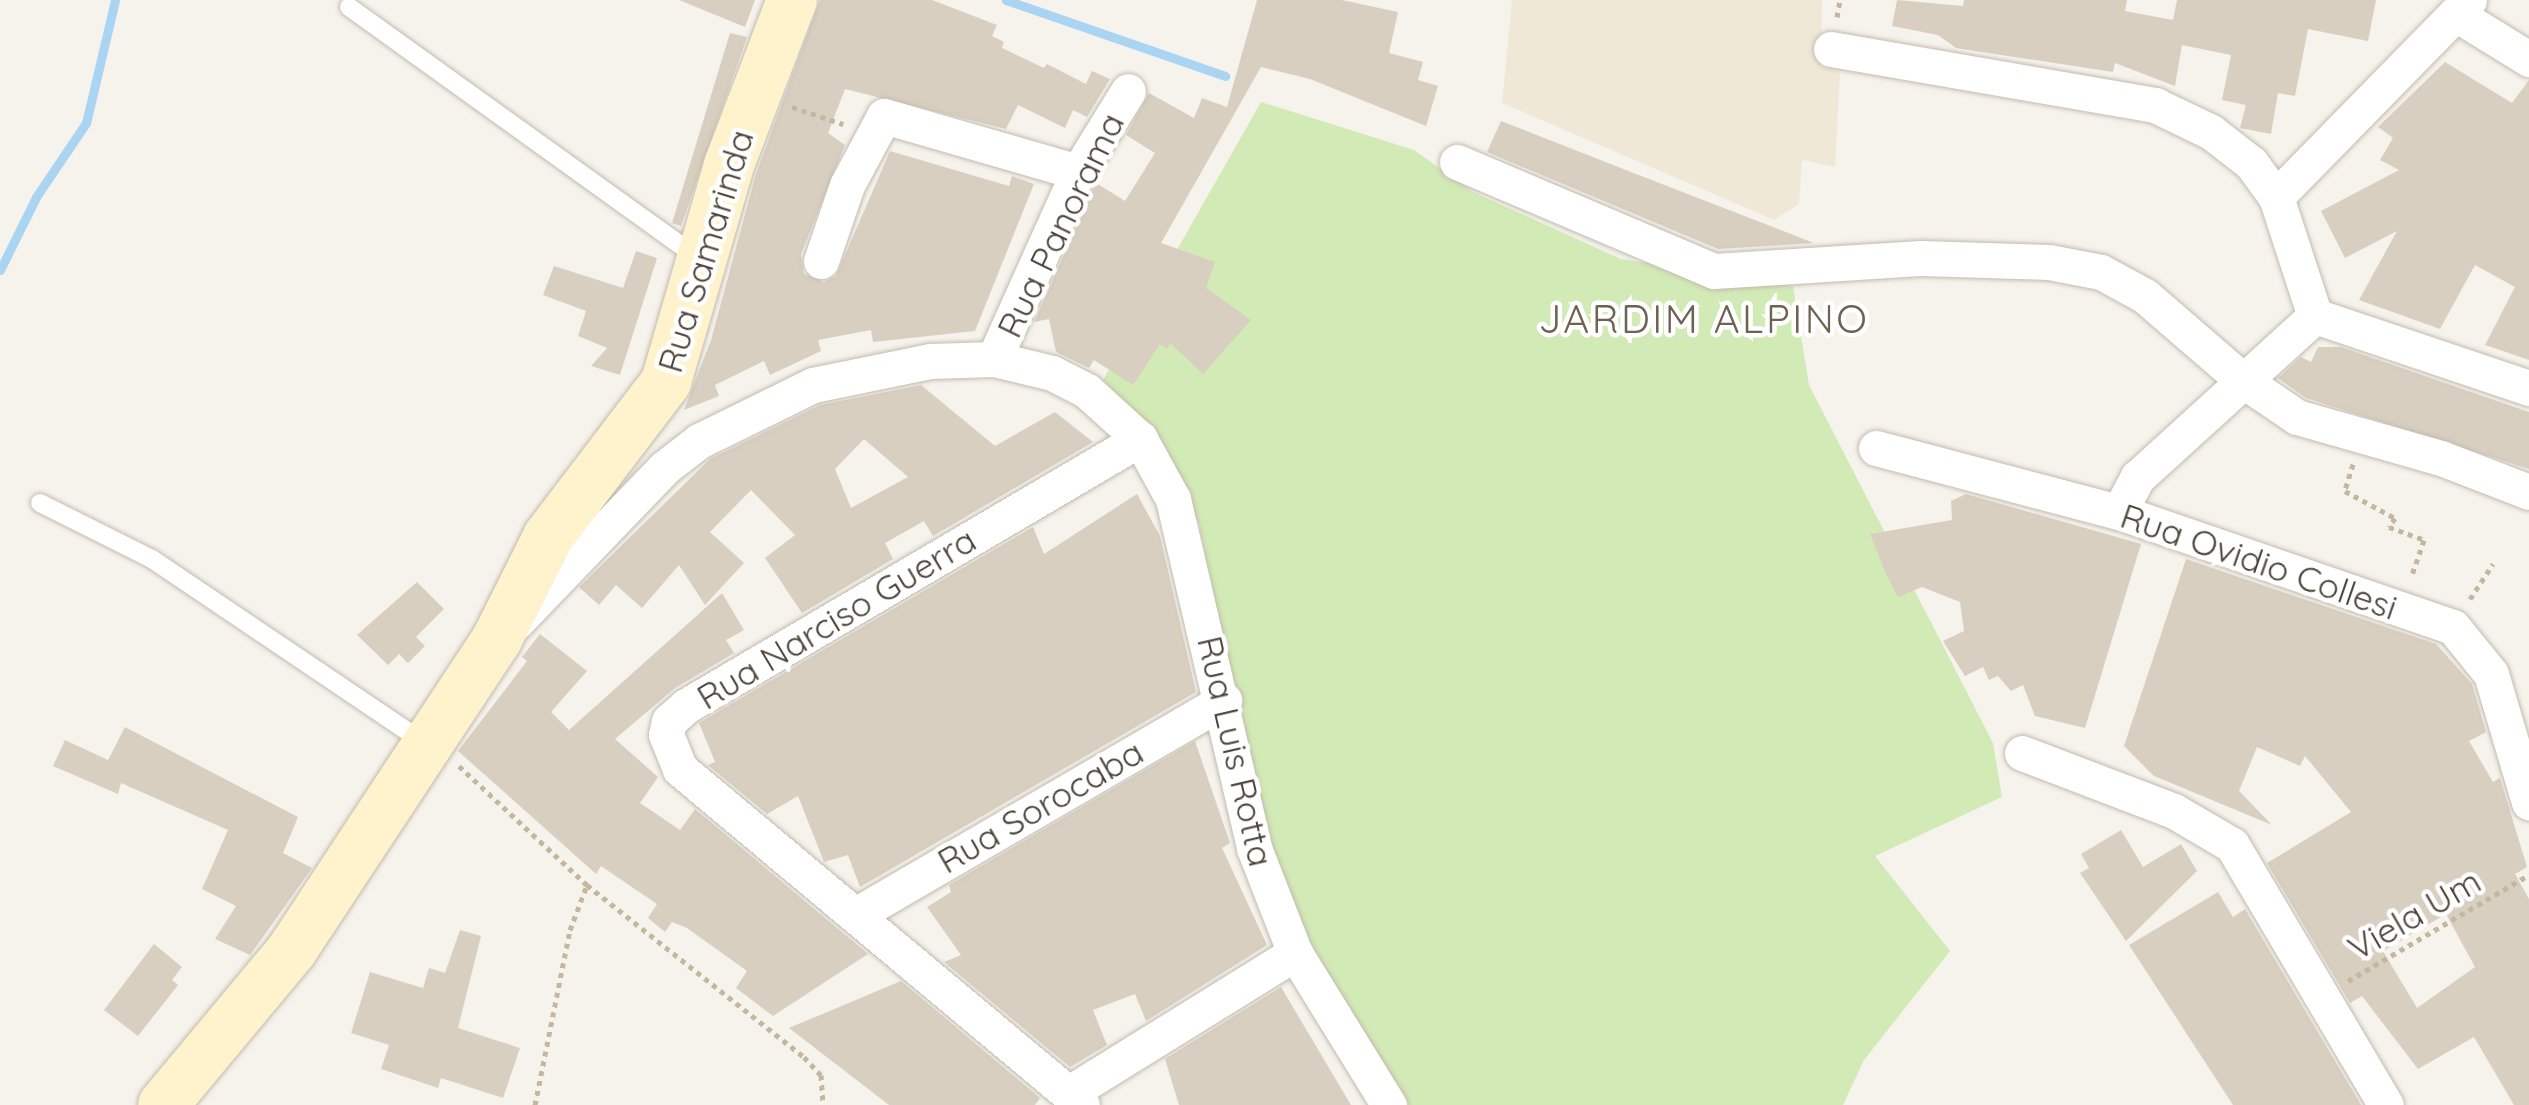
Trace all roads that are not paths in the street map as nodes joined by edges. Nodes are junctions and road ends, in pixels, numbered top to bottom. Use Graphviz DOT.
graph roads {
  1 [pos="792,0"];
  2 [pos="349,7"];
  3 [pos="2462,7"];
  4 [pos="1831,50"];
  5 [pos="2529,59"];
  6 [pos="1128,91"];
  7 [pos="1457,162"];
  8 [pos="1078,172"];
  9 [pos="2276,196"];
  10 [pos="821,261"];
  11 [pos="703,262"];
  12 [pos="2315,316"];
  13 [pos="994,359"];
  14 [pos="2240,379"];
  15 [pos="2529,388"];
  16 [pos="1140,438"];
  17 [pos="1876,448"];
  18 [pos="2529,492"];
  19 [pos="40,504"];
  20 [pos="2119,512"];
  21 [pos="497,639"];
  22 [pos="1224,700"];
  23 [pos="430,746"];
  24 [pos="2022,752"];
  25 [pos="2529,802"];
  26 [pos="857,914"];
  27 [pos="1294,953"];
  28 [pos="1076,1098"];
  29 [pos="163,1105"];
  30 [pos="1389,1105"];
  31 [pos="2386,1105"];
  1 -- 11 [label="main road, Rua Samarinda"];
  2 -- 11 [label="lane"];
  3 -- 5 [label="street"];
  3 -- 9 [label="street"];
  4 -- 9 [label="street"];
  6 -- 8 [label="street, Rua Panorama"];
  7 -- 14 [label="street"];
  8 -- 10 [label="street"];
  8 -- 13 [label="street, Rua Panorama"];
  9 -- 12 [label="street"];
  11 -- 21 [label="main road, Rua Samarinda"];
  12 -- 14 [label="street"];
  12 -- 15 [label="street"];
  13 -- 16 [label="street"];
  13 -- 21 [label="street"];
  14 -- 18 [label="street"];
  14 -- 20 [label="street"];
  16 -- 22 [label="street, Rua Luis Rotta"];
  16 -- 26 [label="street, Rua Narciso Guerra"];
  17 -- 20 [label="street, Rua Ovidio Collesi"];
  19 -- 23 [label="lane"];
  20 -- 25 [label="street, Rua Ovidio Collesi"];
  21 -- 23 [label="main road, Rua Samarinda"];
  22 -- 26 [label="street, Rua Sorocaba"];
  22 -- 27 [label="street, Rua Luis Rotta"];
  23 -- 29 [label="main road, Rua Samarinda"];
  24 -- 31 [label="street"];
  26 -- 28 [label="street, Rua Narciso Guerra"];
  27 -- 28 [label="street"];
  27 -- 30 [label="street, Rua Luis Rotta"];
}
